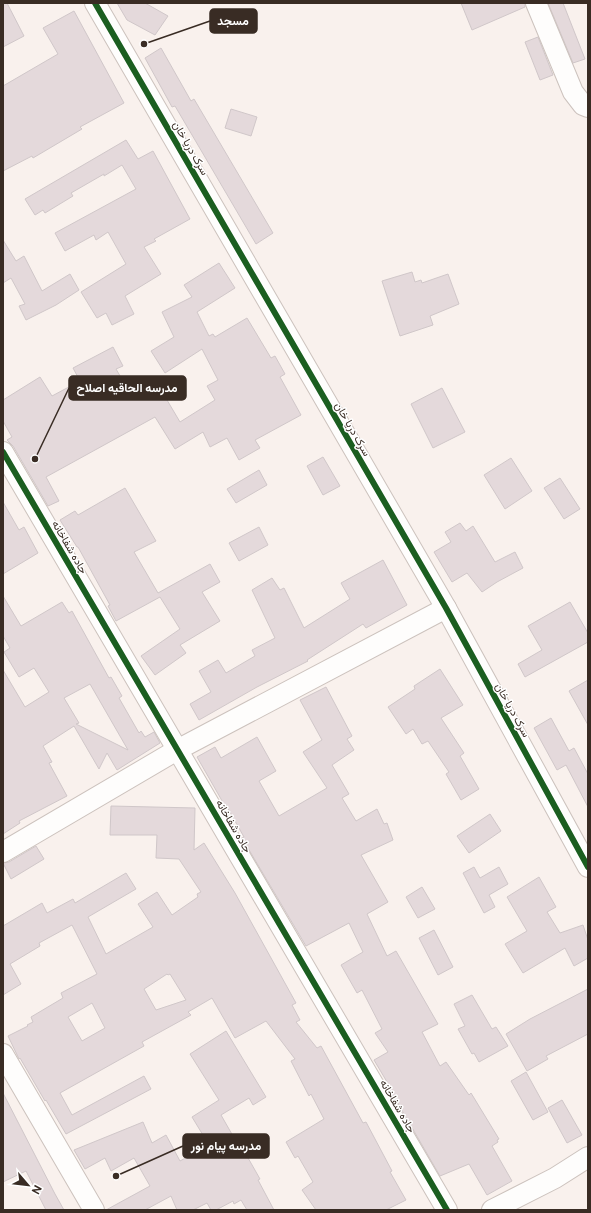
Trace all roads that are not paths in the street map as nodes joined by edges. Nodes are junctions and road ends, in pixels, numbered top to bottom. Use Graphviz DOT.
graph roads {
  1 [pos="95,3"];
  2 [pos="536,3"];
  3 [pos="588,107"];
  4 [pos="3,452"];
  5 [pos="446,608"];
  6 [pos="177,750"];
  7 [pos="3,852"];
  8 [pos="588,867"];
  9 [pos="3,1054"];
  10 [pos="588,1157"];
  11 [pos="94,1210"];
  12 [pos="447,1210"];
  13 [pos="492,1210"];
  1 -- 5 [label="street, سرک دریا خان"];
  2 -- 3 [label="street"];
  4 -- 6 [label="street, جاده شفاخانه"];
  5 -- 6 [label="street"];
  5 -- 8 [label="street, سرک دریا خان"];
  6 -- 7 [label="street"];
  6 -- 12 [label="street, جاده شفاخانه"];
  9 -- 11 [label="street"];
  10 -- 13 [label="street"];
}
